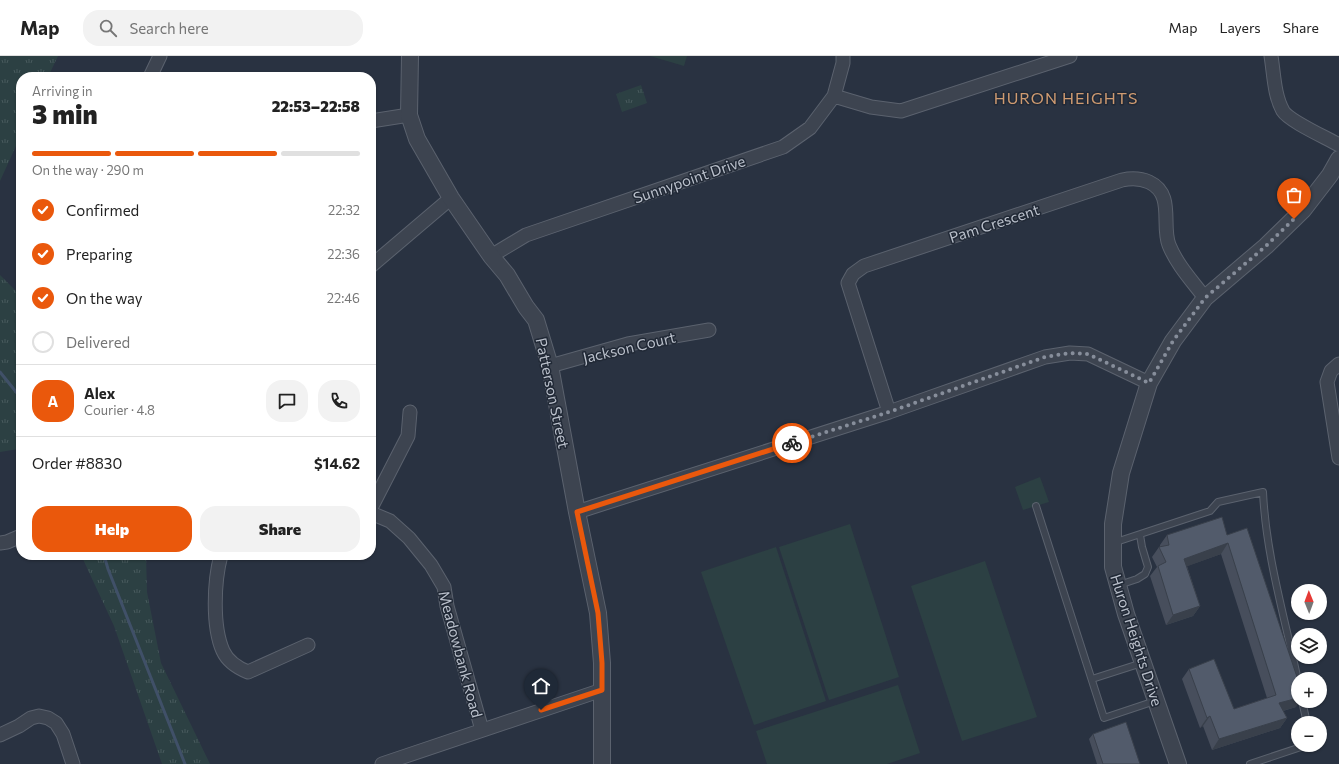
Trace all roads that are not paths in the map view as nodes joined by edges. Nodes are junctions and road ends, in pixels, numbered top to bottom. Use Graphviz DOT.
graph roads {
  1 [pos="160,56"];
  2 [pos="410,56"];
  3 [pos="843,56"];
  4 [pos="1070,56"];
  5 [pos="1271,56"];
  6 [pos="152,72"];
  7 [pos="834,96"];
  8 [pos="409,115"];
  9 [pos="376,120"];
  10 [pos="1339,145"];
  11 [pos="1339,159"];
  12 [pos="451,198"];
  13 [pos="491,256"];
  14 [pos="376,262"];
  15 [pos="1205,298"];
  16 [pos="709,330"];
  17 [pos="1339,364"];
  18 [pos="550,366"];
  19 [pos="1149,383"];
  20 [pos="410,412"];
  21 [pos="889,412"];
  22 [pos="1339,458"];
  23 [pos="376,498"];
  24 [pos="1036,506"];
  25 [pos="577,512"];
  26 [pos="376,515"];
  27 [pos="1140,534"];
  28 [pos="16,538"];
  29 [pos="0,543"];
  30 [pos="1113,543"];
  31 [pos="220,560"];
  32 [pos="1119,585"];
  33 [pos="308,645"];
  34 [pos="1143,662"];
  35 [pos="1296,672"];
  36 [pos="1092,679"];
  37 [pos="602,690"];
  38 [pos="1156,701"];
  39 [pos="482,730"];
  40 [pos="0,735"];
  41 [pos="1291,751"];
  42 [pos="73,764"];
  43 [pos="382,764"];
  44 [pos="602,764"];
  45 [pos="1178,764"];
  46 [pos="1250,764"];
  1 -- 6 [label="street"];
  2 -- 8 [label="street, Patterson Street"];
  3 -- 7 [label="street, Sunnypoint Drive"];
  4 -- 7 [label="street"];
  5 -- 10 [label="street"];
  7 -- 13 [label="street, Sunnypoint Drive"];
  8 -- 9 [label="street"];
  8 -- 12 [label="street, Patterson Street"];
  11 -- 15 [label="street, Huron Heights Drive"];
  12 -- 13 [label="street, Patterson Street"];
  12 -- 14 [label="street"];
  13 -- 18 [label="street, Patterson Street"];
  15 -- 19 [label="street, Huron Heights Drive"];
  15 -- 21 [label="street, Pam Crescent"];
  16 -- 18 [label="street, Jackson Court"];
  17 -- 22 [label="street"];
  18 -- 25 [label="street, Patterson Street"];
  19 -- 21 [label="street"];
  19 -- 30 [label="street, Huron Heights Drive"];
  20 -- 23 [label="street"];
  21 -- 25 [label="street"];
  24 -- 36 [label="lane"];
  25 -- 37 [label="street, Patterson Street"];
  26 -- 39 [label="street, Meadowbank Road"];
  27 -- 30 [label="lane"];
  27 -- 32 [label="lane"];
  27 -- 35 [label="lane"];
  28 -- 29 [label="street"];
  30 -- 32 [label="street, Huron Heights Drive"];
  31 -- 33 [label="street"];
  32 -- 34 [label="street, Huron Heights Drive"];
  34 -- 36 [label="lane"];
  34 -- 38 [label="street, Huron Heights Drive"];
  36 -- 38 [label="lane"];
  37 -- 39 [label="street"];
  37 -- 44 [label="street, Patterson Street"];
  38 -- 45 [label="street, Huron Heights Drive"];
  39 -- 43 [label="street"];
  40 -- 42 [label="street"];
  41 -- 46 [label="lane"];
}
